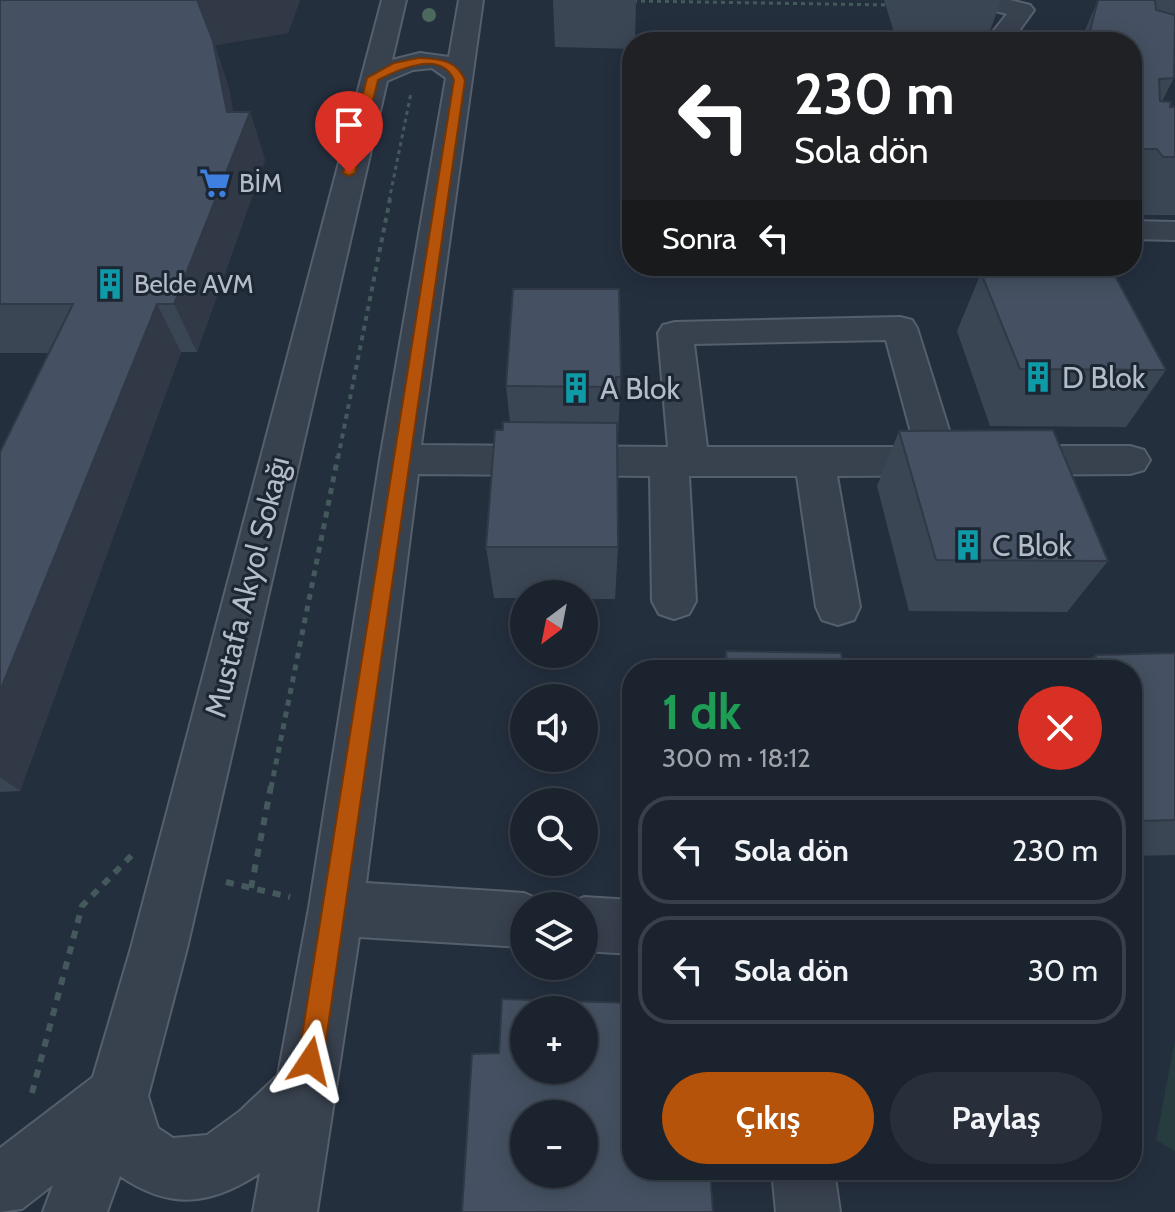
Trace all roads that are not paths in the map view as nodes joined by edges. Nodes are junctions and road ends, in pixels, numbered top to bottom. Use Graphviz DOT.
graph roads {
  1 [pos="980,0"];
  2 [pos="391,12"];
  3 [pos="470,12"];
  4 [pos="1006,32"];
  5 [pos="373,78"];
  6 [pos="460,80"];
  7 [pos="1142,230"];
  8 [pos="1175,231"];
  9 [pos="400,459"];
  10 [pos="1130,460"];
  11 [pos="939,461"];
  12 [pos="679,462"];
  13 [pos="815,462"];
  14 [pos="674,601"];
  15 [pos="838,607"];
  16 [pos="336,908"];
  17 [pos="510,919"];
  18 [pos="598,925"];
  19 [pos="622,926"];
  20 [pos="305,1091"];
  21 [pos="118,1096"];
  22 [pos="804,1180"];
  23 [pos="0,1187"];
  24 [pos="75,1212"];
  25 [pos="285,1212"];
  26 [pos="808,1212"];
  1 -- 4 [label="street"];
  2 -- 3 [label="street, Mustafa Akyol Sokağı"];
  2 -- 5 [label="street, Mustafa Akyol Sokağı"];
  3 -- 6 [label="street, Mustafa Akyol Sokağı"];
  5 -- 6 [label="street"];
  5 -- 21 [label="street, Mustafa Akyol Sokağı"];
  6 -- 9 [label="street, Mustafa Akyol Sokağı"];
  7 -- 8 [label="street"];
  9 -- 12 [label="street"];
  9 -- 16 [label="street, Mustafa Akyol Sokağı"];
  10 -- 11 [label="street"];
  11 -- 12 [label="street"];
  11 -- 13 [label="street"];
  12 -- 13 [label="street"];
  12 -- 14 [label="street"];
  13 -- 15 [label="street"];
  16 -- 17 [label="street"];
  16 -- 20 [label="street, Mustafa Akyol Sokağı"];
  18 -- 19 [label="street"];
  20 -- 21 [label="street"];
  20 -- 25 [label="street, Mustafa Akyol Sokağı"];
  21 -- 23 [label="street"];
  21 -- 24 [label="street, Mustafa Akyol Sokağı"];
  22 -- 26 [label="street"];
}
